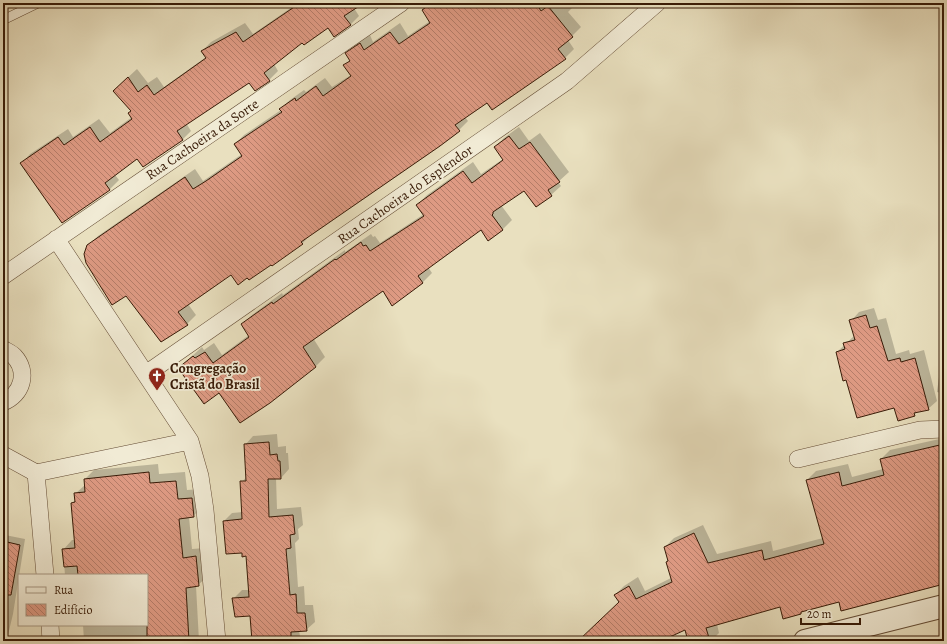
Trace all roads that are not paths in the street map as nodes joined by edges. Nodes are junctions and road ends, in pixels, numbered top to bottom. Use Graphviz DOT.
graph roads {
  1 [pos="38,3"];
  2 [pos="401,3"];
  3 [pos="657,3"];
  4 [pos="3,20"];
  5 [pos="56,239"];
  6 [pos="3,276"];
  7 [pos="3,349"];
  8 [pos="146,374"];
  9 [pos="3,402"];
  10 [pos="944,429"];
  11 [pos="190,441"];
  12 [pos="3,454"];
  13 [pos="798,459"];
  14 [pos="36,473"];
  15 [pos="45,574"];
  16 [pos="944,606"];
  17 [pos="50,626"];
  18 [pos="51,641"];
  19 [pos="217,641"];
  20 [pos="805,641"];
  1 -- 4 [label="lane"];
  2 -- 5 [label="street, Rua Cachoeira da Sorte"];
  3 -- 8 [label="street, Rua Cachoeira do Esplendor"];
  5 -- 6 [label="street, Rua Cachoeira da Sorte"];
  5 -- 8 [label="street"];
  7 -- 9 [label="street"];
  8 -- 11 [label="street"];
  10 -- 13 [label="street"];
  11 -- 14 [label="street"];
  11 -- 19 [label="street"];
  12 -- 14 [label="street"];
  14 -- 15 [label="street"];
  16 -- 20 [label="street"];
  17 -- 18 [label="street"];
}
